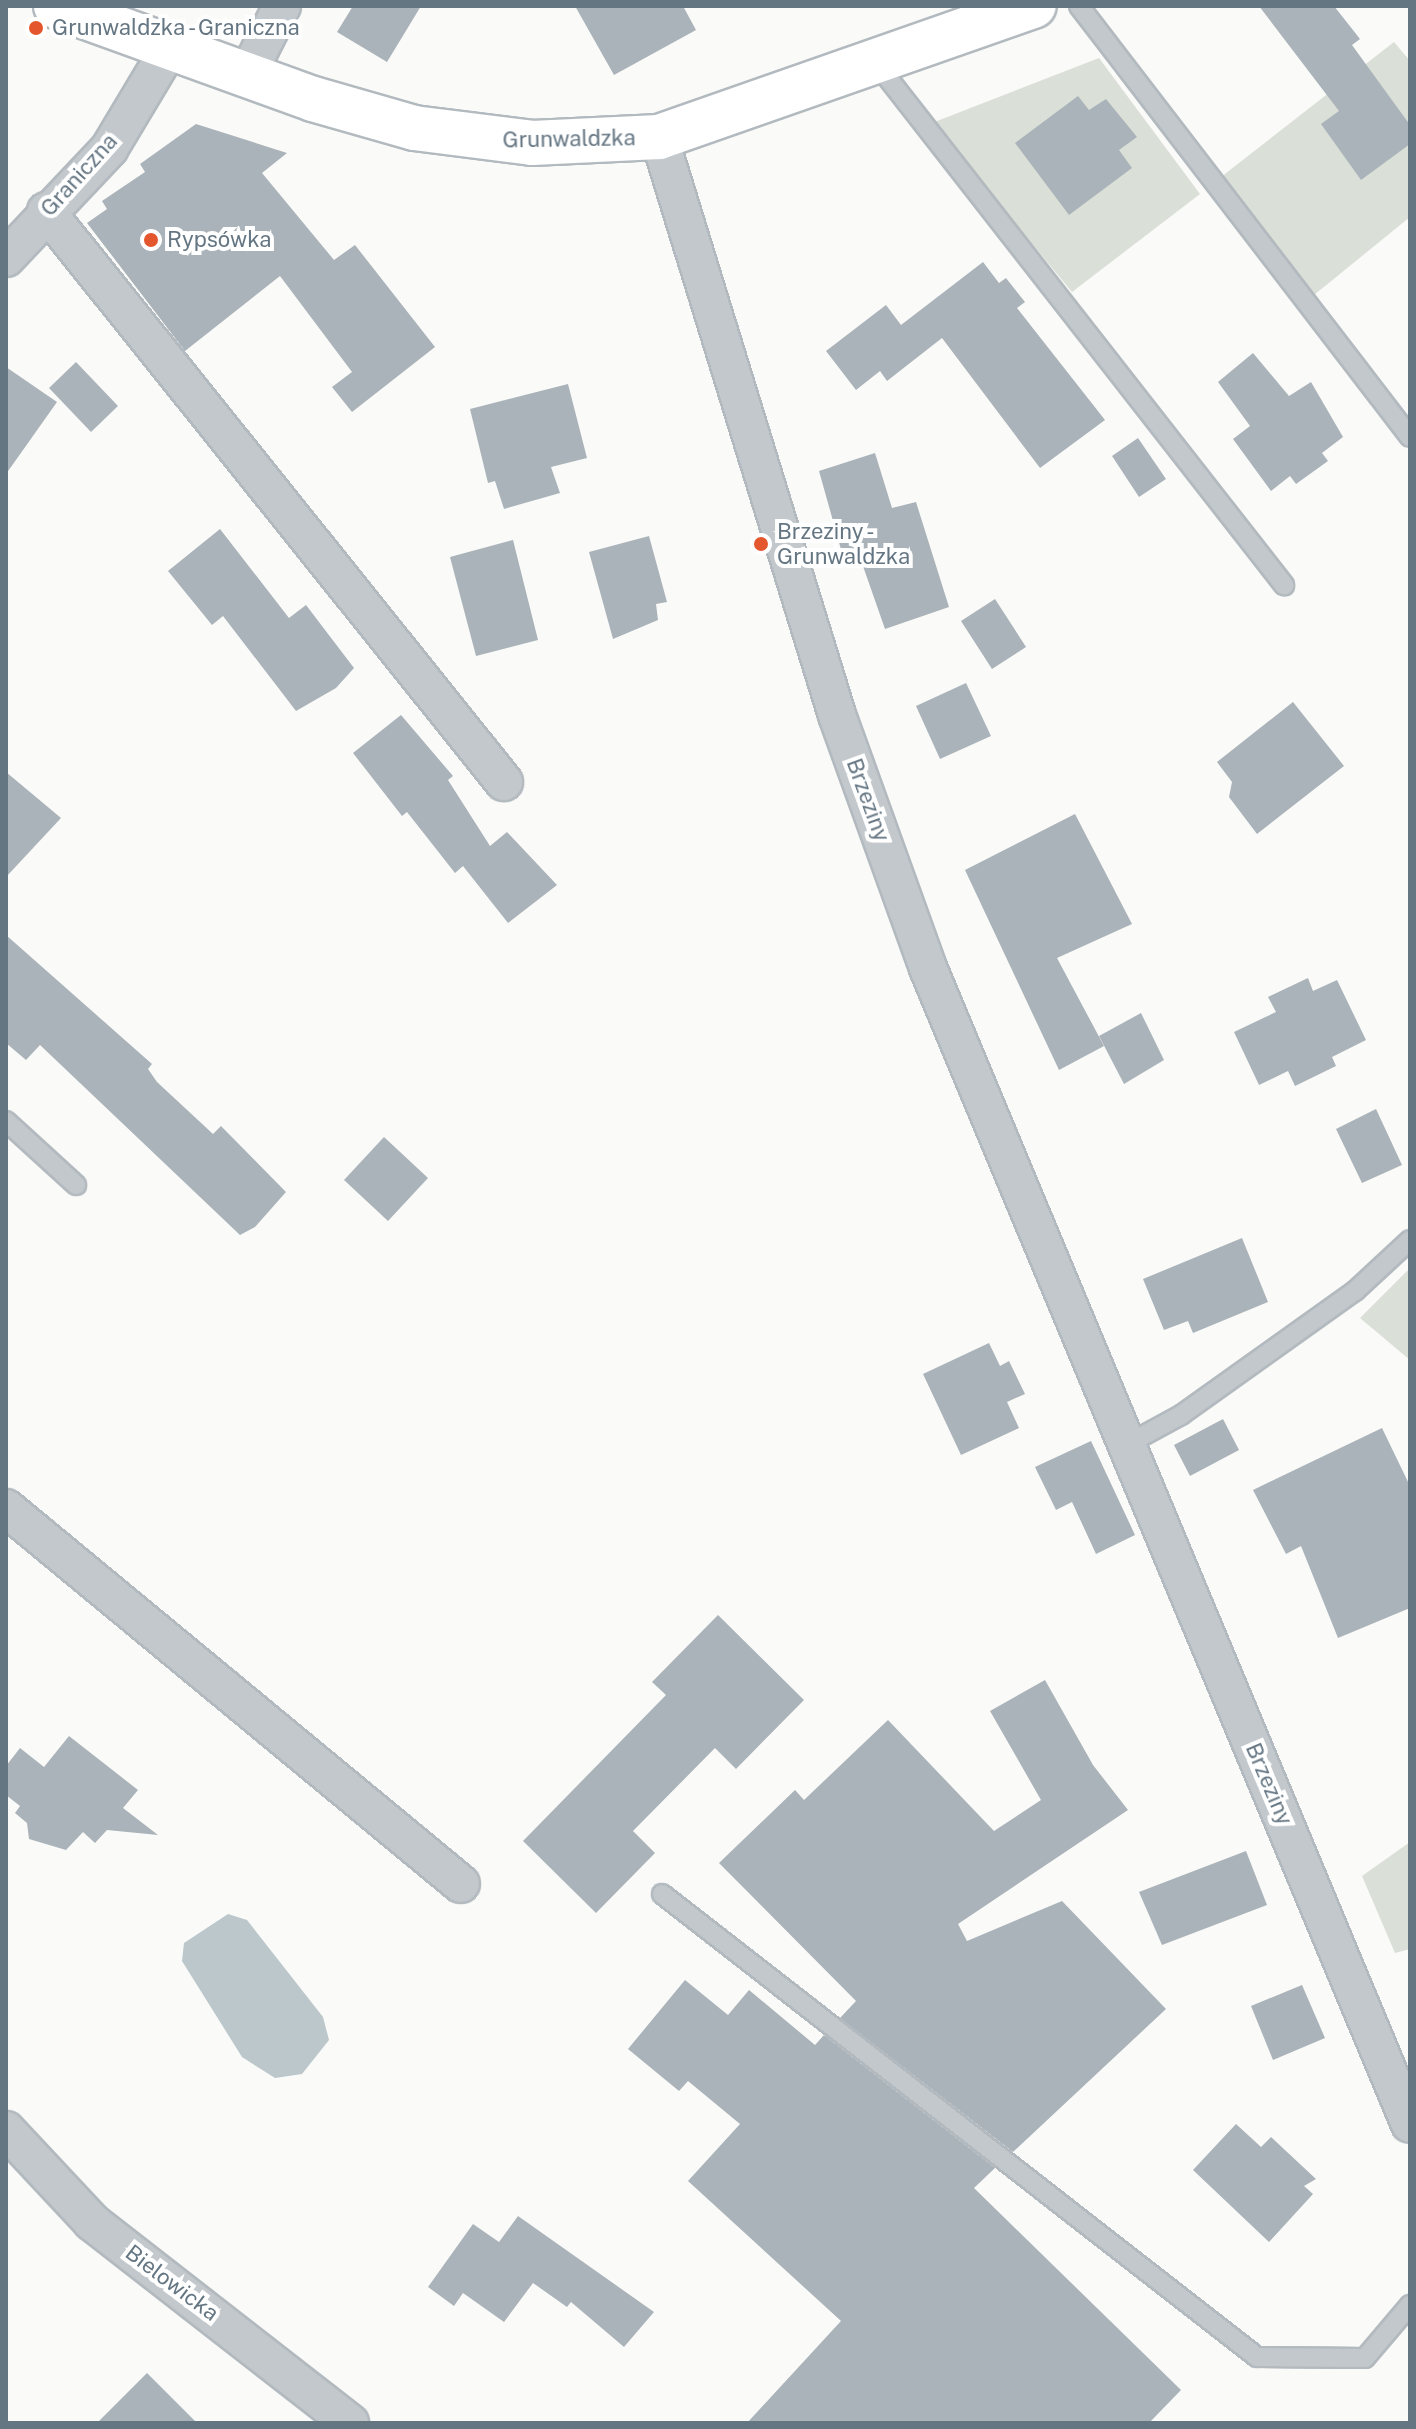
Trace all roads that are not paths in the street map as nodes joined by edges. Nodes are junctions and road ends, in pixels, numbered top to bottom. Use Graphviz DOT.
graph roads {
  1 [pos="56,6"];
  2 [pos="282,6"];
  3 [pos="1034,6"];
  4 [pos="1079,6"];
  5 [pos="170,47"];
  6 [pos="874,60"];
  7 [pos="247,75"];
  8 [pos="659,137"];
  9 [pos="46,211"];
  10 [pos="6,258"];
  11 [pos="1410,437"];
  12 [pos="1284,585"];
  13 [pos="504,782"];
  14 [pos="6,1121"];
  15 [pos="76,1185"];
  16 [pos="1410,1240"];
  17 [pos="1124,1446"];
  18 [pos="6,1508"];
  19 [pos="461,1884"];
  20 [pos="662,1894"];
  21 [pos="1410,2124"];
  22 [pos="6,2130"];
  23 [pos="1410,2305"];
  24 [pos="350,2423"];
  1 -- 5 [label="street, Grunwaldzka"];
  2 -- 7 [label="street"];
  3 -- 6 [label="street, Grunwaldzka"];
  4 -- 11 [label="lane"];
  5 -- 7 [label="street, Grunwaldzka"];
  5 -- 9 [label="street, Graniczna"];
  6 -- 8 [label="street, Grunwaldzka"];
  6 -- 12 [label="lane"];
  7 -- 8 [label="street, Grunwaldzka"];
  8 -- 17 [label="street, Brzeziny"];
  9 -- 10 [label="street, Graniczna"];
  9 -- 13 [label="street"];
  14 -- 15 [label="lane"];
  16 -- 17 [label="lane"];
  17 -- 21 [label="street, Brzeziny"];
  18 -- 19 [label="street"];
  20 -- 23 [label="lane"];
  22 -- 24 [label="street, Bielowicka"];
}
